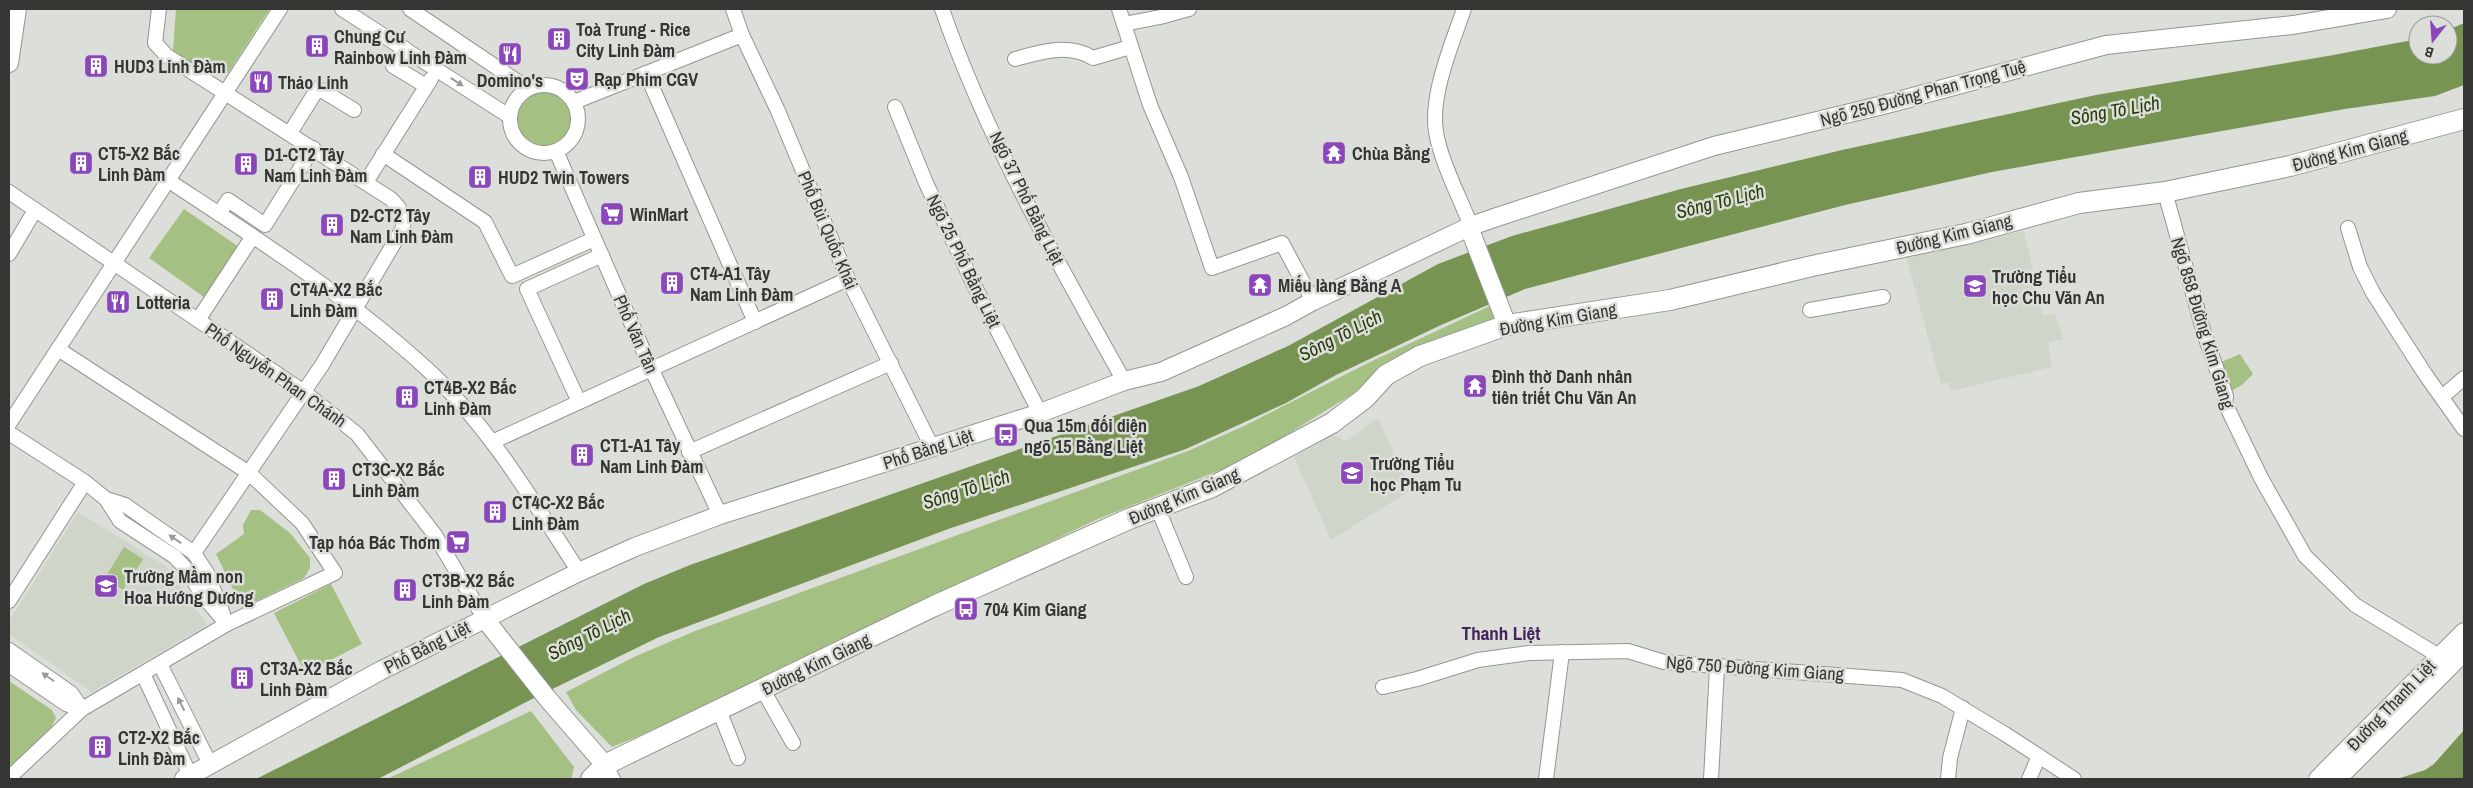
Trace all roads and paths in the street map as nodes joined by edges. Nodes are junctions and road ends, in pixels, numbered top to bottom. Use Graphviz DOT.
graph roads {
  1 [pos="17,9"];
  2 [pos="159,9"];
  3 [pos="280,9"];
  4 [pos="342,9"];
  5 [pos="410,9"];
  6 [pos="733,9"];
  7 [pos="942,9"];
  8 [pos="1119,9"];
  9 [pos="1189,9"];
  10 [pos="1464,9"];
  11 [pos="2387,9"];
  12 [pos="2337,13"];
  13 [pos="1124,24"];
  14 [pos="742,35"];
  15 [pos="1130,46"];
  16 [pos="404,48"];
  17 [pos="1014,59"];
  18 [pos="9,63"];
  19 [pos="646,74"];
  20 [pos="528,88"];
  21 [pos="226,93"];
  22 [pos="574,102"];
  23 [pos="895,107"];
  24 [pos="354,110"];
  25 [pos="509,116"];
  26 [pos="2464,119"];
  27 [pos="290,133"];
  28 [pos="313,148"];
  29 [pos="556,151"];
  30 [pos="383,154"];
  31 [pos="169,181"];
  32 [pos="366,182"];
  33 [pos="9,192"];
  34 [pos="2165,192"];
  35 [pos="35,210"];
  36 [pos="219,214"];
  37 [pos="2348,228"];
  38 [pos="1471,230"];
  39 [pos="253,236"];
  40 [pos="594,239"];
  41 [pos="9,254"];
  42 [pos="602,255"];
  43 [pos="115,264"];
  44 [pos="848,279"];
  45 [pos="1883,297"];
  46 [pos="1313,301"];
  47 [pos="356,310"];
  48 [pos="1810,310"];
  49 [pos="198,320"];
  50 [pos="1505,321"];
  51 [pos="754,322"];
  52 [pos="58,349"];
  53 [pos="891,363"];
  54 [pos="651,368"];
  55 [pos="2464,378"];
  56 [pos="1124,381"];
  57 [pos="304,392"];
  58 [pos="2442,397"];
  59 [pos="579,402"];
  60 [pos="1040,413"];
  61 [pos="9,424"];
  62 [pos="2464,429"];
  63 [pos="9,433"];
  64 [pos="492,442"];
  65 [pos="932,447"];
  66 [pos="689,452"];
  67 [pos="249,473"];
  68 [pos="85,482"];
  69 [pos="106,499"];
  70 [pos="1158,509"];
  71 [pos="720,515"];
  72 [pos="194,553"];
  73 [pos="579,572"];
  74 [pos="1186,576"];
  75 [pos="9,601"];
  76 [pos="484,618"];
  77 [pos="227,624"];
  78 [pos="2464,632"];
  79 [pos="9,650"];
  80 [pos="1562,652"];
  81 [pos="2464,652"];
  82 [pos="2439,656"];
  83 [pos="160,664"];
  84 [pos="9,665"];
  85 [pos="1717,668"];
  86 [pos="143,674"];
  87 [pos="1384,687"];
  88 [pos="763,690"];
  89 [pos="1963,708"];
  90 [pos="82,709"];
  91 [pos="719,710"];
  92 [pos="793,743"];
  93 [pos="2039,756"];
  94 [pos="738,758"];
  95 [pos="210,764"];
  96 [pos="603,775"];
  97 [pos="187,777"];
  98 [pos="9,778"];
  99 [pos="1546,779"];
  100 [pos="1711,779"];
  101 [pos="1948,779"];
  102 [pos="2029,779"];
  103 [pos="2074,779"];
  104 [pos="2318,779"];
  105 [pos="2337,779"];
  1 -- 18 [label="street"];
  2 -- 21 [label="street"];
  3 -- 21 [label="street"];
  4 -- 16 [label="street"];
  5 -- 20 [label="street"];
  6 -- 14 [label="street, Phố Bùi Quốc Khái"];
  7 -- 56 [label="street, Ngõ 37 Phố Bằng Liệt"];
  8 -- 13 [label="street"];
  9 -- 13 [label="street"];
  10 -- 38 [label="street"];
  11 -- 12 [label="street, Ngõ 250 Đường Phan Trọng Tuệ"];
  12 -- 38 [label="street, Ngõ 250 Đường Phan Trọng Tuệ"];
  13 -- 15 [label="street"];
  14 -- 19 [label="street"];
  14 -- 44 [label="street, Phố Bùi Quốc Khái"];
  15 -- 17 [label="street"];
  15 -- 46 [label="street"];
  16 -- 25 [label="street, one-way"];
  16 -- 30 [label="street"];
  19 -- 22 [label="street"];
  19 -- 51 [label="street"];
  20 -- 22 [label="street"];
  20 -- 25 [label="street"];
  21 -- 27 [label="street"];
  21 -- 31 [label="street"];
  22 -- 29 [label="street"];
  23 -- 60 [label="street, Ngõ 25 Phố Bằng Liệt"];
  24 -- 27 [label="street"];
  25 -- 29 [label="street"];
  26 -- 34 [label="main road, Đường Kim Giang"];
  27 -- 28 [label="street"];
  28 -- 32 [label="street"];
  28 -- 36 [label="street"];
  29 -- 40 [label="street, Phố Văn Tân"];
  30 -- 32 [label="street"];
  30 -- 40 [label="street"];
  31 -- 36 [label="street"];
  31 -- 43 [label="street"];
  32 -- 47 [label="street"];
  33 -- 35 [label="street, Phố Nguyễn Phan Chánh"];
  34 -- 50 [label="main road, Đường Kim Giang"];
  34 -- 82 [label="street, Ngõ 858 Đường Kim Giang"];
  35 -- 41 [label="street"];
  35 -- 43 [label="street, Phố Nguyễn Phan Chánh"];
  36 -- 39 [label="street"];
  37 -- 58 [label="street"];
  38 -- 46 [label="street, Phố Bằng Liệt"];
  38 -- 50 [label="street"];
  39 -- 47 [label="street"];
  39 -- 49 [label="street"];
  40 -- 42 [label="street, Phố Văn Tân"];
  42 -- 54 [label="street, Phố Văn Tân"];
  42 -- 59 [label="street"];
  43 -- 49 [label="street, Phố Nguyễn Phan Chánh"];
  43 -- 52 [label="street"];
  44 -- 51 [label="street"];
  44 -- 53 [label="street, Phố Bùi Quốc Khái"];
  45 -- 48 [label="street"];
  46 -- 56 [label="street, Phố Bằng Liệt"];
  47 -- 57 [label="street"];
  47 -- 64 [label="street"];
  49 -- 57 [label="street, Phố Nguyễn Phan Chánh"];
  50 -- 70 [label="main road, Đường Kim Giang"];
  51 -- 54 [label="street"];
  52 -- 61 [label="street"];
  52 -- 67 [label="street"];
  53 -- 65 [label="street, Phố Bùi Quốc Khái"];
  53 -- 66 [label="street"];
  54 -- 59 [label="street"];
  54 -- 66 [label="street, Phố Văn Tân"];
  55 -- 58 [label="street"];
  56 -- 60 [label="street, Phố Bằng Liệt"];
  57 -- 67 [label="street"];
  57 -- 76 [label="street, Phố Nguyễn Phan Chánh"];
  58 -- 62 [label="street"];
  59 -- 64 [label="street"];
  60 -- 65 [label="street, Phố Bằng Liệt"];
  63 -- 68 [label="street"];
  64 -- 73 [label="street"];
  65 -- 71 [label="street, Phố Bằng Liệt"];
  66 -- 71 [label="street, Phố Văn Tân"];
  67 -- 72 [label="street"];
  67 -- 77 [label="street"];
  68 -- 69 [label="street"];
  68 -- 75 [label="street"];
  72 -- 69 [label="street, one-way"];
  69 -- 77 [label="street"];
  70 -- 74 [label="street"];
  70 -- 88 [label="main road, Đường Kim Giang"];
  71 -- 73 [label="street, Phố Bằng Liệt"];
  72 -- 77 [label="street"];
  73 -- 76 [label="street, Phố Bằng Liệt"];
  76 -- 95 [label="street, Phố Bằng Liệt"];
  76 -- 96 [label="street"];
  77 -- 83 [label="street"];
  78 -- 82 [label="street, Đường Thanh Liệt"];
  90 -- 79 [label="street, one-way"];
  80 -- 85 [label="street, Ngõ 750 Đường Kim Giang"];
  80 -- 87 [label="street, Ngõ 750 Đường Kim Giang"];
  80 -- 99 [label="street"];
  81 -- 105 [label="street, Đường Thanh Liệt"];
  82 -- 104 [label="street, Đường Thanh Liệt"];
  83 -- 86 [label="street"];
  95 -- 83 [label="street, one-way"];
  84 -- 90 [label="street"];
  85 -- 89 [label="street, Ngõ 750 Đường Kim Giang"];
  85 -- 100 [label="street"];
  86 -- 90 [label="street"];
  86 -- 97 [label="street"];
  88 -- 91 [label="main road, Đường Kim Giang"];
  88 -- 92 [label="street"];
  89 -- 93 [label="street, Ngõ 750 Đường Kim Giang"];
  89 -- 101 [label="street"];
  90 -- 98 [label="street"];
  91 -- 94 [label="street"];
  91 -- 96 [label="main road, Đường Kim Giang"];
  93 -- 102 [label="street"];
  93 -- 103 [label="street, Ngõ 750 Đường Kim Giang"];
  95 -- 97 [label="street, Phố Bằng Liệt"];
}
